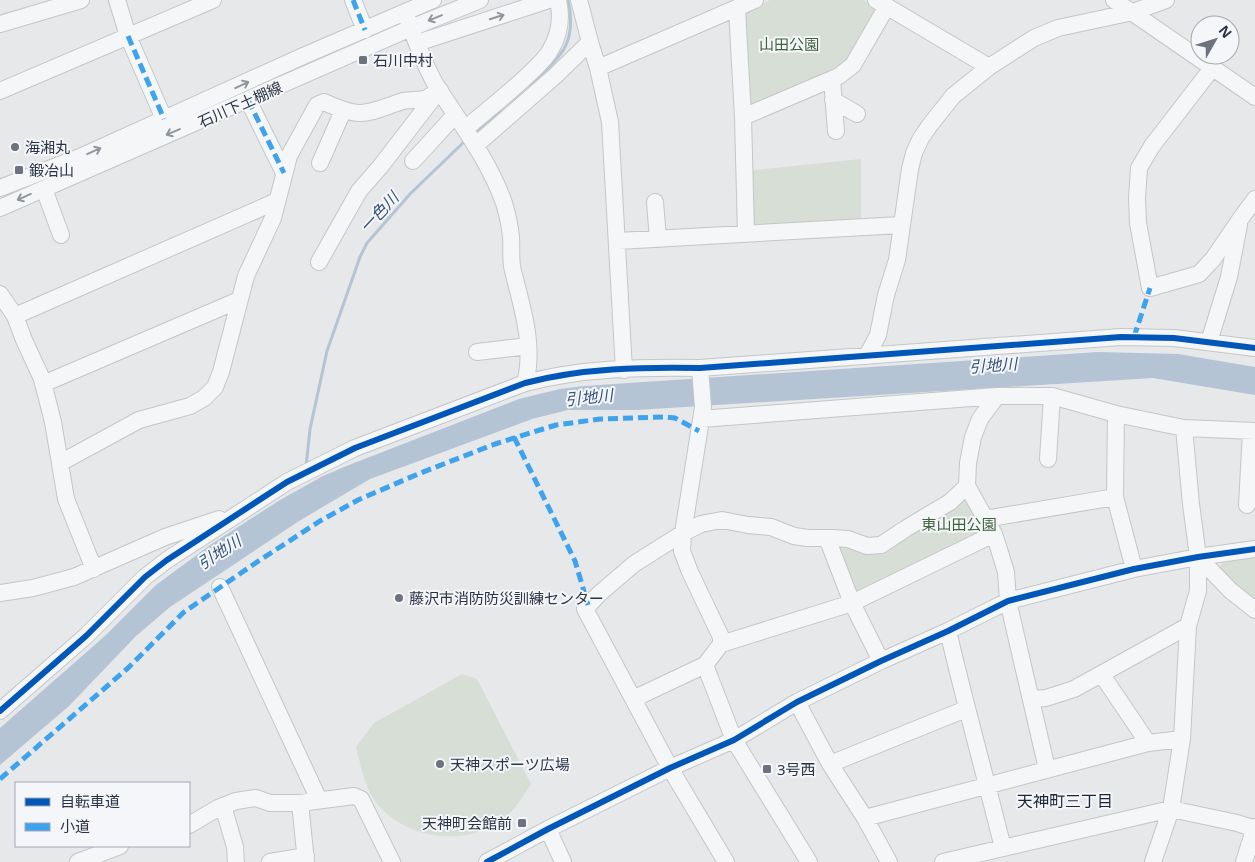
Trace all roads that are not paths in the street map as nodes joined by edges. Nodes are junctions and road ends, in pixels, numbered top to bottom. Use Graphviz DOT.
graph roads {
  1 [pos="81,0"];
  2 [pos="117,0"];
  3 [pos="213,0"];
  4 [pos="353,0"];
  5 [pos="433,0"];
  6 [pos="480,0"];
  7 [pos="549,0"];
  8 [pos="558,0"];
  9 [pos="578,0"];
  10 [pos="755,0"];
  11 [pos="1114,0"];
  12 [pos="1166,0"];
  13 [pos="881,3"];
  14 [pos="737,8"];
  15 [pos="404,12"];
  16 [pos="1133,12"];
  17 [pos="0,24"];
  18 [pos="365,30"];
  19 [pos="414,35"];
  20 [pos="128,36"];
  21 [pos="590,42"];
  22 [pos="989,67"];
  23 [pos="1213,67"];
  24 [pos="598,68"];
  25 [pos="832,79"];
  26 [pos="440,90"];
  27 [pos="0,91"];
  28 [pos="1255,97"];
  29 [pos="248,100"];
  30 [pos="833,100"];
  31 [pos="343,111"];
  32 [pos="857,114"];
  33 [pos="455,115"];
  34 [pos="743,117"];
  35 [pos="164,119"];
  36 [pos="836,131"];
  37 [pos="470,136"];
  38 [pos="413,161"];
  39 [pos="320,163"];
  40 [pos="284,173"];
  41 [pos="0,188"];
  42 [pos="44,189"];
  43 [pos="1255,199"];
  44 [pos="277,200"];
  45 [pos="655,202"];
  46 [pos="0,208"];
  47 [pos="1241,218"];
  48 [pos="901,225"];
  49 [pos="746,234"];
  50 [pos="62,235"];
  51 [pos="658,239"];
  52 [pos="618,241"];
  53 [pos="320,262"];
  54 [pos="0,294"];
  55 [pos="239,300"];
  56 [pos="15,316"];
  57 [pos="1209,342"];
  58 [pos="528,346"];
  59 [pos="1255,348"];
  60 [pos="477,352"];
  61 [pos="867,356"];
  62 [pos="624,370"];
  63 [pos="700,372"];
  64 [pos="525,383"];
  65 [pos="44,384"];
  66 [pos="997,396"];
  67 [pos="1052,396"];
  68 [pos="702,413"];
  69 [pos="1116,414"];
  70 [pos="1184,428"];
  71 [pos="1253,431"];
  72 [pos="1048,458"];
  73 [pos="60,463"];
  74 [pos="967,486"];
  75 [pos="1115,497"];
  76 [pos="1247,505"];
  77 [pos="238,513"];
  78 [pos="986,519"];
  79 [pos="683,533"];
  80 [pos="994,534"];
  81 [pos="827,538"];
  82 [pos="1255,549"];
  83 [pos="1198,557"];
  84 [pos="1134,568"];
  85 [pos="94,569"];
  86 [pos="220,587"];
  87 [pos="0,593"];
  88 [pos="852,602"];
  89 [pos="1008,602"];
  90 [pos="1255,610"];
  91 [pos="1188,626"];
  92 [pos="948,631"];
  93 [pos="721,644"];
  94 [pos="881,660"];
  95 [pos="705,665"];
  96 [pos="1102,675"];
  97 [pos="633,699"];
  98 [pos="1032,699"];
  99 [pos="797,702"];
  100 [pos="966,709"];
  101 [pos="0,710"];
  102 [pos="1182,739"];
  103 [pos="734,740"];
  104 [pos="1148,743"];
  105 [pos="830,764"];
  106 [pos="670,768"];
  107 [pos="1047,769"];
  108 [pos="988,785"];
  109 [pos="319,800"];
  110 [pos="300,803"];
  111 [pos="223,806"];
  112 [pos="1171,808"];
  113 [pos="865,818"];
  114 [pos="190,824"];
  115 [pos="1255,828"];
  116 [pos="548,829"];
  117 [pos="117,847"];
  118 [pos="1003,848"];
  119 [pos="306,859"];
  120 [pos="78,862"];
  121 [pos="236,862"];
  122 [pos="270,862"];
  123 [pos="392,862"];
  124 [pos="488,862"];
  125 [pos="563,862"];
  126 [pos="725,862"];
  127 [pos="809,862"];
  128 [pos="889,862"];
  129 [pos="943,862"];
  130 [pos="1154,862"];
  131 [pos="1244,862"];
  1 -- 17 [label="street"];
  2 -- 20 [label="street"];
  3 -- 20 [label="street"];
  4 -- 18 [label="street"];
  5 -- 15 [label="street, 石川下土棚線"];
  6 -- 19 [label="street, 石川下土棚線, one-way"];
  19 -- 7 [label="street, one-way"];
  8 -- 37 [label="street"];
  9 -- 21 [label="street"];
  10 -- 14 [label="street"];
  11 -- 16 [label="street"];
  12 -- 16 [label="street"];
  13 -- 22 [label="street"];
  13 -- 25 [label="street"];
  14 -- 24 [label="street"];
  14 -- 34 [label="street"];
  15 -- 18 [label="street, 石川下土棚線"];
  15 -- 19 [label="street"];
  16 -- 22 [label="street"];
  16 -- 23 [label="street"];
  35 -- 18 [label="street, 石川下土棚線, one-way"];
  19 -- 26 [label="street"];
  19 -- 29 [label="street, 石川下土棚線"];
  20 -- 27 [label="street"];
  20 -- 35 [label="street"];
  21 -- 24 [label="street"];
  21 -- 37 [label="street"];
  22 -- 48 [label="street"];
  23 -- 28 [label="street"];
  23 -- 47 [label="street"];
  24 -- 52 [label="street"];
  25 -- 30 [label="street"];
  25 -- 34 [label="street"];
  26 -- 31 [label="street"];
  26 -- 33 [label="street"];
  26 -- 53 [label="street"];
  29 -- 40 [label="street"];
  29 -- 42 [label="street, 石川下土棚線, one-way"];
  30 -- 32 [label="street"];
  30 -- 36 [label="street"];
  31 -- 39 [label="street"];
  31 -- 40 [label="street"];
  33 -- 37 [label="street"];
  33 -- 38 [label="street"];
  34 -- 49 [label="street"];
  41 -- 35 [label="street, 石川下土棚線, one-way"];
  37 -- 58 [label="street"];
  40 -- 44 [label="street"];
  42 -- 46 [label="street, 石川下土棚線, one-way"];
  42 -- 50 [label="street"];
  43 -- 47 [label="street"];
  44 -- 55 [label="street"];
  44 -- 56 [label="street"];
  45 -- 51 [label="street"];
  47 -- 57 [label="street"];
  48 -- 49 [label="street"];
  48 -- 61 [label="street"];
  49 -- 51 [label="street"];
  51 -- 52 [label="street"];
  52 -- 62 [label="street"];
  54 -- 56 [label="street"];
  55 -- 65 [label="street"];
  55 -- 73 [label="street"];
  56 -- 65 [label="street"];
  57 -- 59 [label="street"];
  57 -- 61 [label="street"];
  58 -- 60 [label="street"];
  58 -- 64 [label="street"];
  61 -- 63 [label="street"];
  62 -- 63 [label="street"];
  62 -- 64 [label="street"];
  63 -- 68 [label="street"];
  64 -- 77 [label="street"];
  65 -- 73 [label="street"];
  66 -- 67 [label="street"];
  66 -- 68 [label="street"];
  66 -- 74 [label="street"];
  67 -- 69 [label="street"];
  67 -- 72 [label="street"];
  68 -- 79 [label="street"];
  69 -- 70 [label="street"];
  69 -- 75 [label="street"];
  70 -- 71 [label="street"];
  70 -- 83 [label="street"];
  71 -- 76 [label="street"];
  73 -- 85 [label="street"];
  74 -- 78 [label="street"];
  74 -- 81 [label="street"];
  75 -- 78 [label="street"];
  75 -- 84 [label="street"];
  77 -- 85 [label="street"];
  77 -- 101 [label="street"];
  78 -- 80 [label="street"];
  79 -- 81 [label="street"];
  79 -- 93 [label="street"];
  79 -- 97 [label="street"];
  80 -- 88 [label="street"];
  80 -- 89 [label="street"];
  81 -- 88 [label="street"];
  82 -- 83 [label="street"];
  83 -- 84 [label="street"];
  83 -- 90 [label="street"];
  83 -- 91 [label="street"];
  84 -- 89 [label="street"];
  85 -- 87 [label="street"];
  86 -- 109 [label="street"];
  88 -- 93 [label="street"];
  88 -- 94 [label="street"];
  89 -- 92 [label="street"];
  89 -- 98 [label="street"];
  91 -- 96 [label="street"];
  91 -- 102 [label="street"];
  92 -- 94 [label="street"];
  92 -- 100 [label="street"];
  93 -- 95 [label="street"];
  94 -- 99 [label="street"];
  95 -- 97 [label="street"];
  95 -- 103 [label="street"];
  96 -- 98 [label="street"];
  96 -- 104 [label="street"];
  97 -- 106 [label="street"];
  98 -- 107 [label="street"];
  99 -- 103 [label="street"];
  99 -- 105 [label="street"];
  100 -- 105 [label="street"];
  100 -- 108 [label="street"];
  102 -- 104 [label="street"];
  102 -- 112 [label="street"];
  103 -- 106 [label="street"];
  103 -- 127 [label="street"];
  104 -- 107 [label="street"];
  105 -- 113 [label="street"];
  106 -- 116 [label="street"];
  106 -- 126 [label="street"];
  107 -- 108 [label="street"];
  108 -- 113 [label="street"];
  108 -- 118 [label="street"];
  109 -- 110 [label="street"];
  109 -- 123 [label="street"];
  110 -- 111 [label="street"];
  110 -- 119 [label="street"];
  111 -- 114 [label="street"];
  111 -- 121 [label="street"];
  112 -- 115 [label="street"];
  112 -- 118 [label="street"];
  112 -- 130 [label="street"];
  113 -- 128 [label="street"];
  115 -- 131 [label="street"];
  116 -- 124 [label="street"];
  116 -- 125 [label="street"];
  117 -- 120 [label="street"];
  118 -- 129 [label="street"];
  119 -- 122 [label="street"];
}
